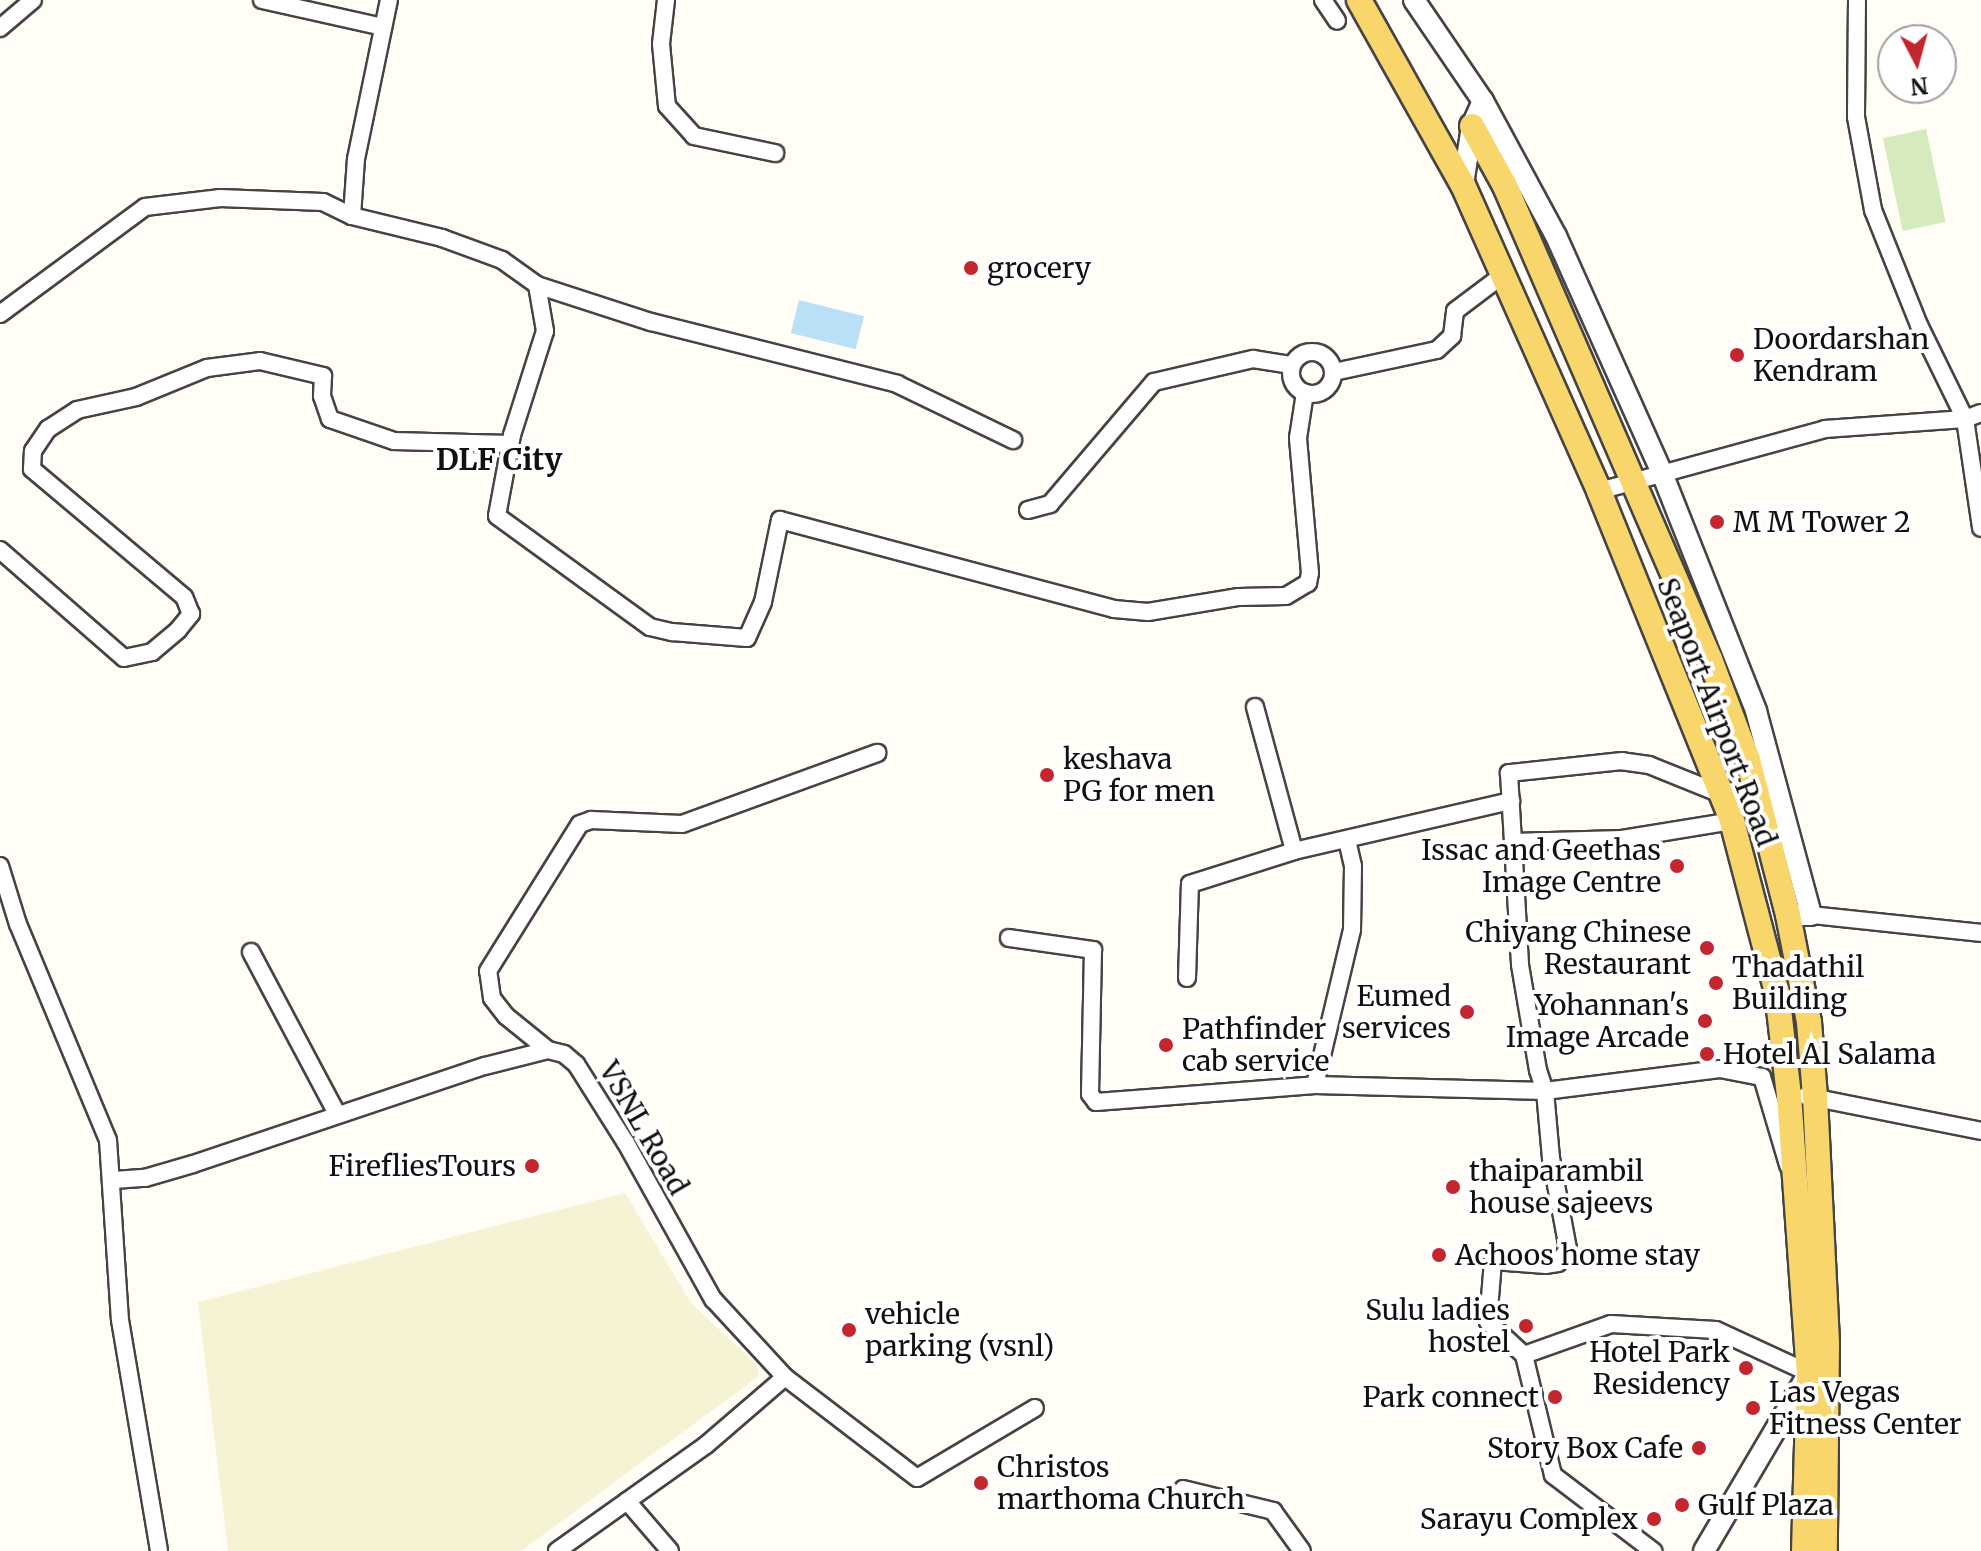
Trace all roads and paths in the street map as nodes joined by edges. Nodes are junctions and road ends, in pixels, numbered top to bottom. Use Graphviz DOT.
graph roads {
  1 [pos="33,0"];
  2 [pos="262,0"];
  3 [pos="389,0"];
  4 [pos="666,0"];
  5 [pos="1323,0"];
  6 [pos="1359,0"];
  7 [pos="1414,0"];
  8 [pos="1857,0"];
  9 [pos="1337,21"];
  10 [pos="383,27"];
  11 [pos="0,28"];
  12 [pos="1483,101"];
  13 [pos="1472,126"];
  14 [pos="775,153"];
  15 [pos="1463,185"];
  16 [pos="352,216"];
  17 [pos="1503,275"];
  18 [pos="537,285"];
  19 [pos="0,314"];
  20 [pos="1292,365"];
  21 [pos="1334,372"];
  22 [pos="1305,393"];
  23 [pos="1973,416"];
  24 [pos="1013,440"];
  25 [pos="510,444"];
  26 [pos="1662,473"];
  27 [pos="1635,480"];
  28 [pos="1599,491"];
  29 [pos="1028,510"];
  30 [pos="1981,528"];
  31 [pos="0,550"];
  32 [pos="1255,707"];
  33 [pos="877,753"];
  34 [pos="1721,794"];
  35 [pos="1511,801"];
  36 [pos="1732,821"];
  37 [pos="1347,840"];
  38 [pos="1513,842"];
  39 [pos="1294,851"];
  40 [pos="0,866"];
  41 [pos="1799,915"];
  42 [pos="1981,933"];
  43 [pos="1009,938"];
  44 [pos="251,952"];
  45 [pos="1187,978"];
  46 [pos="548,1050"];
  47 [pos="1315,1085"];
  48 [pos="1545,1091"];
  49 [pos="1789,1095"];
  50 [pos="1815,1097"];
  51 [pos="337,1114"];
  52 [pos="1981,1131"];
  53 [pos="1793,1178"];
  54 [pos="114,1180"];
  55 [pos="1524,1355"];
  56 [pos="1809,1373"];
  57 [pos="785,1377"];
  58 [pos="1035,1408"];
  59 [pos="1183,1489"];
  60 [pos="627,1501"];
  61 [pos="159,1551"];
  62 [pos="557,1551"];
  63 [pos="670,1551"];
  64 [pos="1302,1551"];
  65 [pos="1653,1551"];
  66 [pos="1704,1551"];
  67 [pos="1804,1551"];
  68 [pos="1825,1551"];
  1 -- 11 [label="street"];
  2 -- 10 [label="street"];
  3 -- 10 [label="street"];
  4 -- 14 [label="street"];
  5 -- 9 [label="street"];
  6 -- 15 [label="main road, Seaport Airport Road"];
  7 -- 12 [label="street"];
  8 -- 23 [label="street"];
  10 -- 16 [label="street"];
  12 -- 13 [label="street"];
  12 -- 26 [label="street"];
  13 -- 15 [label="street"];
  13 -- 27 [label="main road, Seaport Airport Road"];
  15 -- 17 [label="main road, Seaport Airport Road"];
  16 -- 18 [label="street"];
  16 -- 19 [label="street"];
  17 -- 21 [label="street"];
  17 -- 28 [label="main road, Seaport Airport Road"];
  18 -- 24 [label="street"];
  18 -- 25 [label="street"];
  20 -- 21 [label="street"];
  20 -- 22 [label="street"];
  20 -- 29 [label="street"];
  21 -- 22 [label="street"];
  22 -- 25 [label="street"];
  23 -- 26 [label="street"];
  23 -- 30 [label="street"];
  25 -- 31 [label="street"];
  26 -- 27 [label="street"];
  26 -- 41 [label="street"];
  27 -- 28 [label="street"];
  27 -- 41 [label="main road, Seaport Airport Road"];
  28 -- 34 [label="main road, Seaport Airport Road"];
  32 -- 39 [label="street"];
  33 -- 46 [label="street, VSNL Road"];
  34 -- 35 [label="street"];
  34 -- 36 [label="main road, Seaport Airport Road"];
  35 -- 37 [label="street"];
  35 -- 38 [label="street"];
  36 -- 38 [label="street"];
  36 -- 49 [label="main road, Seaport Airport Road"];
  37 -- 39 [label="street"];
  37 -- 47 [label="street"];
  38 -- 48 [label="street"];
  39 -- 45 [label="street"];
  40 -- 54 [label="street"];
  41 -- 42 [label="street"];
  41 -- 50 [label="main road, Seaport Airport Road"];
  43 -- 47 [label="street"];
  44 -- 51 [label="street"];
  46 -- 51 [label="street"];
  46 -- 57 [label="street, VSNL Road"];
  47 -- 48 [label="street"];
  48 -- 53 [label="street"];
  48 -- 55 [label="street"];
  49 -- 50 [label="street"];
  49 -- 53 [label="main road, Seaport Airport Road"];
  50 -- 52 [label="street"];
  50 -- 68 [label="main road, Seaport Airport Road"];
  51 -- 54 [label="street"];
  53 -- 56 [label="main road, Seaport Airport Road"];
  54 -- 61 [label="street"];
  55 -- 56 [label="street"];
  55 -- 65 [label="street"];
  56 -- 66 [label="street"];
  56 -- 67 [label="main road, Seaport Airport Road"];
  57 -- 58 [label="street, VSNL Road"];
  57 -- 60 [label="street"];
  59 -- 64 [label="street"];
  60 -- 62 [label="street"];
  60 -- 63 [label="street"];
}
